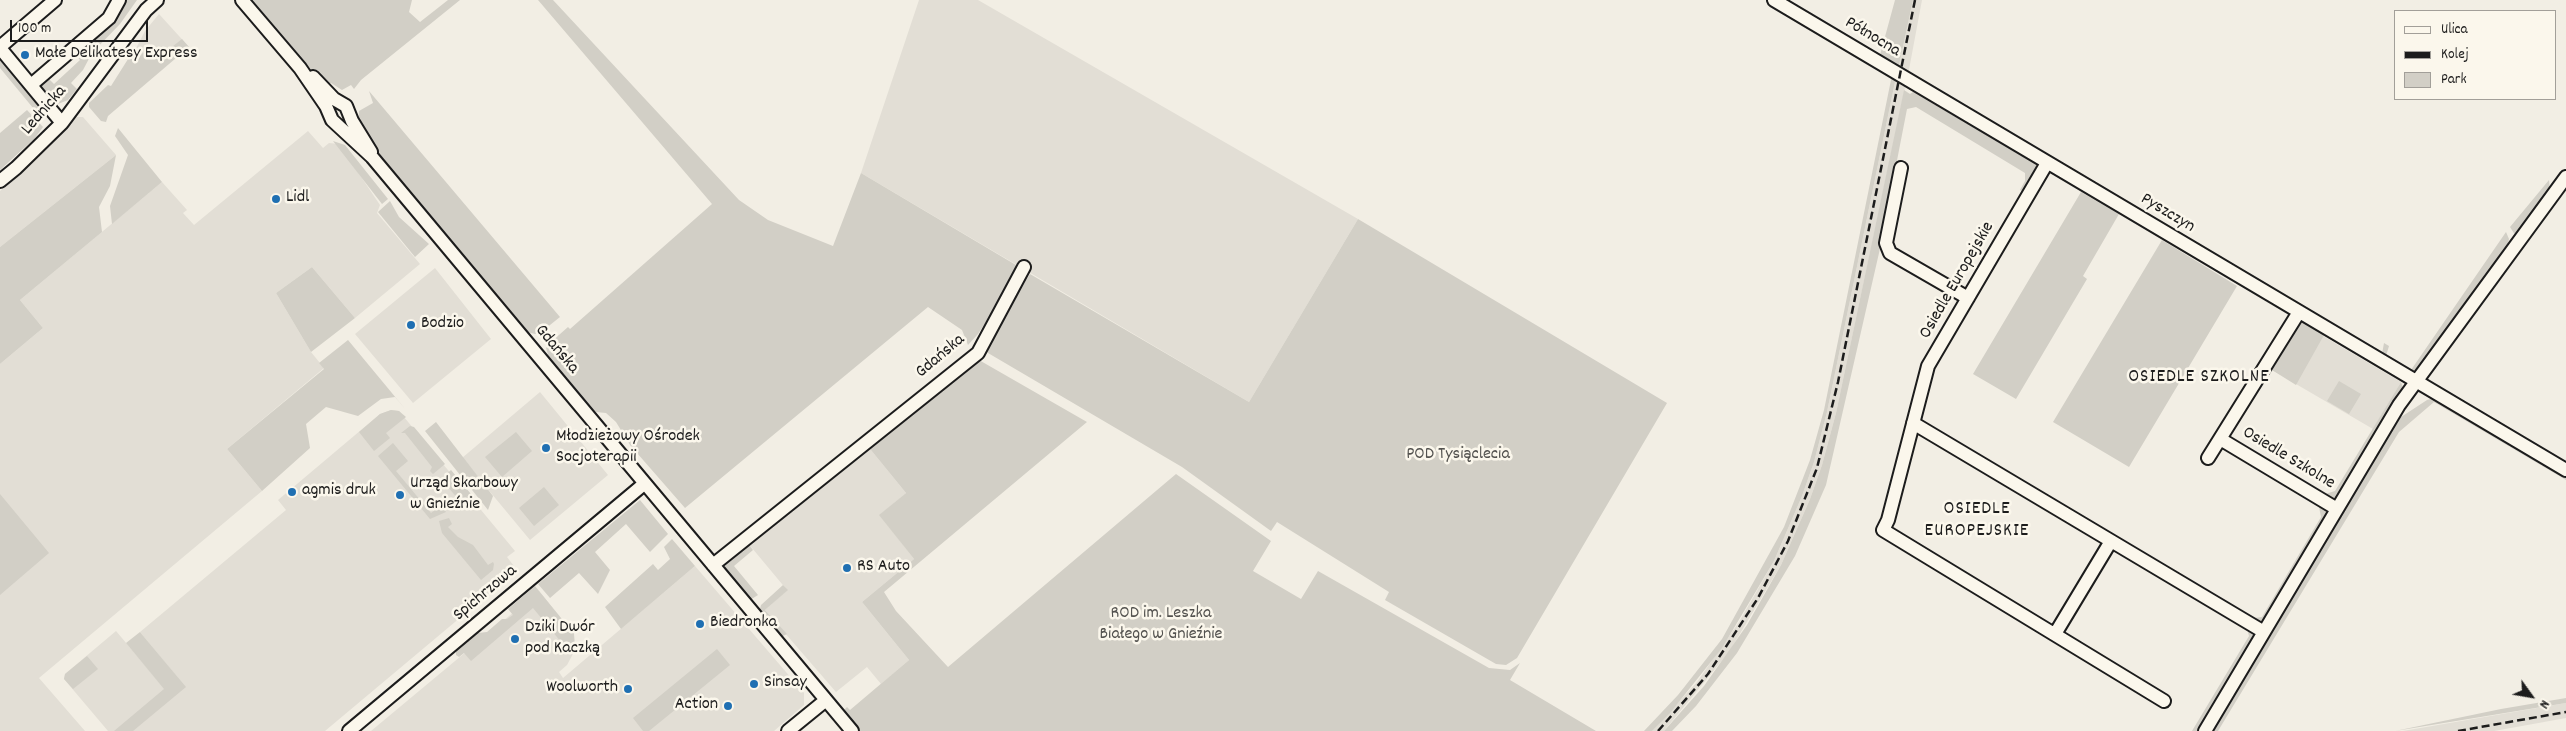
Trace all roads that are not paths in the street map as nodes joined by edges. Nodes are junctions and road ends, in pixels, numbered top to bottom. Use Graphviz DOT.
graph roads {
  1 [pos="55,0"];
  2 [pos="119,0"];
  3 [pos="156,0"];
  4 [pos="1774,0"];
  5 [pos="244,1"];
  6 [pos="148,5"];
  7 [pos="0,47"];
  8 [pos="300,68"];
  9 [pos="1900,75"];
  10 [pos="31,85"];
  11 [pos="341,103"];
  12 [pos="349,115"];
  13 [pos="333,118"];
  14 [pos="62,122"];
  15 [pos="372,156"];
  16 [pos="2047,163"];
  17 [pos="1902,168"];
  18 [pos="2566,177"];
  19 [pos="0,181"];
  20 [pos="1024,267"];
  21 [pos="1968,298"];
  22 [pos="2299,312"];
  23 [pos="2416,383"];
  24 [pos="1913,423"];
  25 [pos="2222,440"];
  26 [pos="2208,458"];
  27 [pos="2566,470"];
  28 [pos="644,484"];
  29 [pos="2337,509"];
  30 [pos="2111,542"];
  31 [pos="713,565"];
  32 [pos="2264,632"];
  33 [pos="2055,634"];
  34 [pos="826,700"];
  35 [pos="2164,701"];
  36 [pos="349,731"];
  37 [pos="788,731"];
  38 [pos="852,731"];
  39 [pos="2205,731"];
  1 -- 7 [label="street"];
  2 -- 10 [label="street"];
  3 -- 6 [label="street, Lednicka"];
  4 -- 9 [label="street, Północna"];
  5 -- 8 [label="street, Gdańska"];
  6 -- 14 [label="street, Lednicka"];
  7 -- 10 [label="street"];
  8 -- 11 [label="street, Gdańska"];
  8 -- 13 [label="street, Gdańska"];
  9 -- 16 [label="street, Pyszczyn"];
  10 -- 14 [label="street"];
  11 -- 12 [label="street, Gdańska"];
  11 -- 13 [label="street"];
  12 -- 13 [label="street"];
  12 -- 15 [label="street, Gdańska"];
  13 -- 15 [label="street, Gdańska"];
  14 -- 19 [label="street, Lednicka"];
  15 -- 28 [label="street, Gdańska"];
  16 -- 21 [label="street, Osiedle Europejskie"];
  16 -- 22 [label="street, Pyszczyn"];
  17 -- 21 [label="street"];
  18 -- 23 [label="street"];
  20 -- 31 [label="street, Gdańska"];
  21 -- 24 [label="street, Osiedle Europejskie"];
  22 -- 23 [label="street, Pyszczyn"];
  22 -- 25 [label="street, Osiedle Szkolne"];
  23 -- 27 [label="street, Pyszczyn"];
  23 -- 29 [label="street"];
  24 -- 30 [label="street"];
  24 -- 33 [label="street, Osiedle Europejskie"];
  25 -- 26 [label="street, Osiedle Szkolne"];
  25 -- 29 [label="street, Osiedle Szkolne"];
  28 -- 31 [label="street, Gdańska"];
  28 -- 36 [label="street, Spichrzowa"];
  29 -- 32 [label="street"];
  30 -- 32 [label="street"];
  30 -- 33 [label="street"];
  31 -- 34 [label="street, Gdańska"];
  32 -- 39 [label="street"];
  33 -- 35 [label="street, Osiedle Europejskie"];
  34 -- 37 [label="street"];
  34 -- 38 [label="street, Gdańska"];
}
